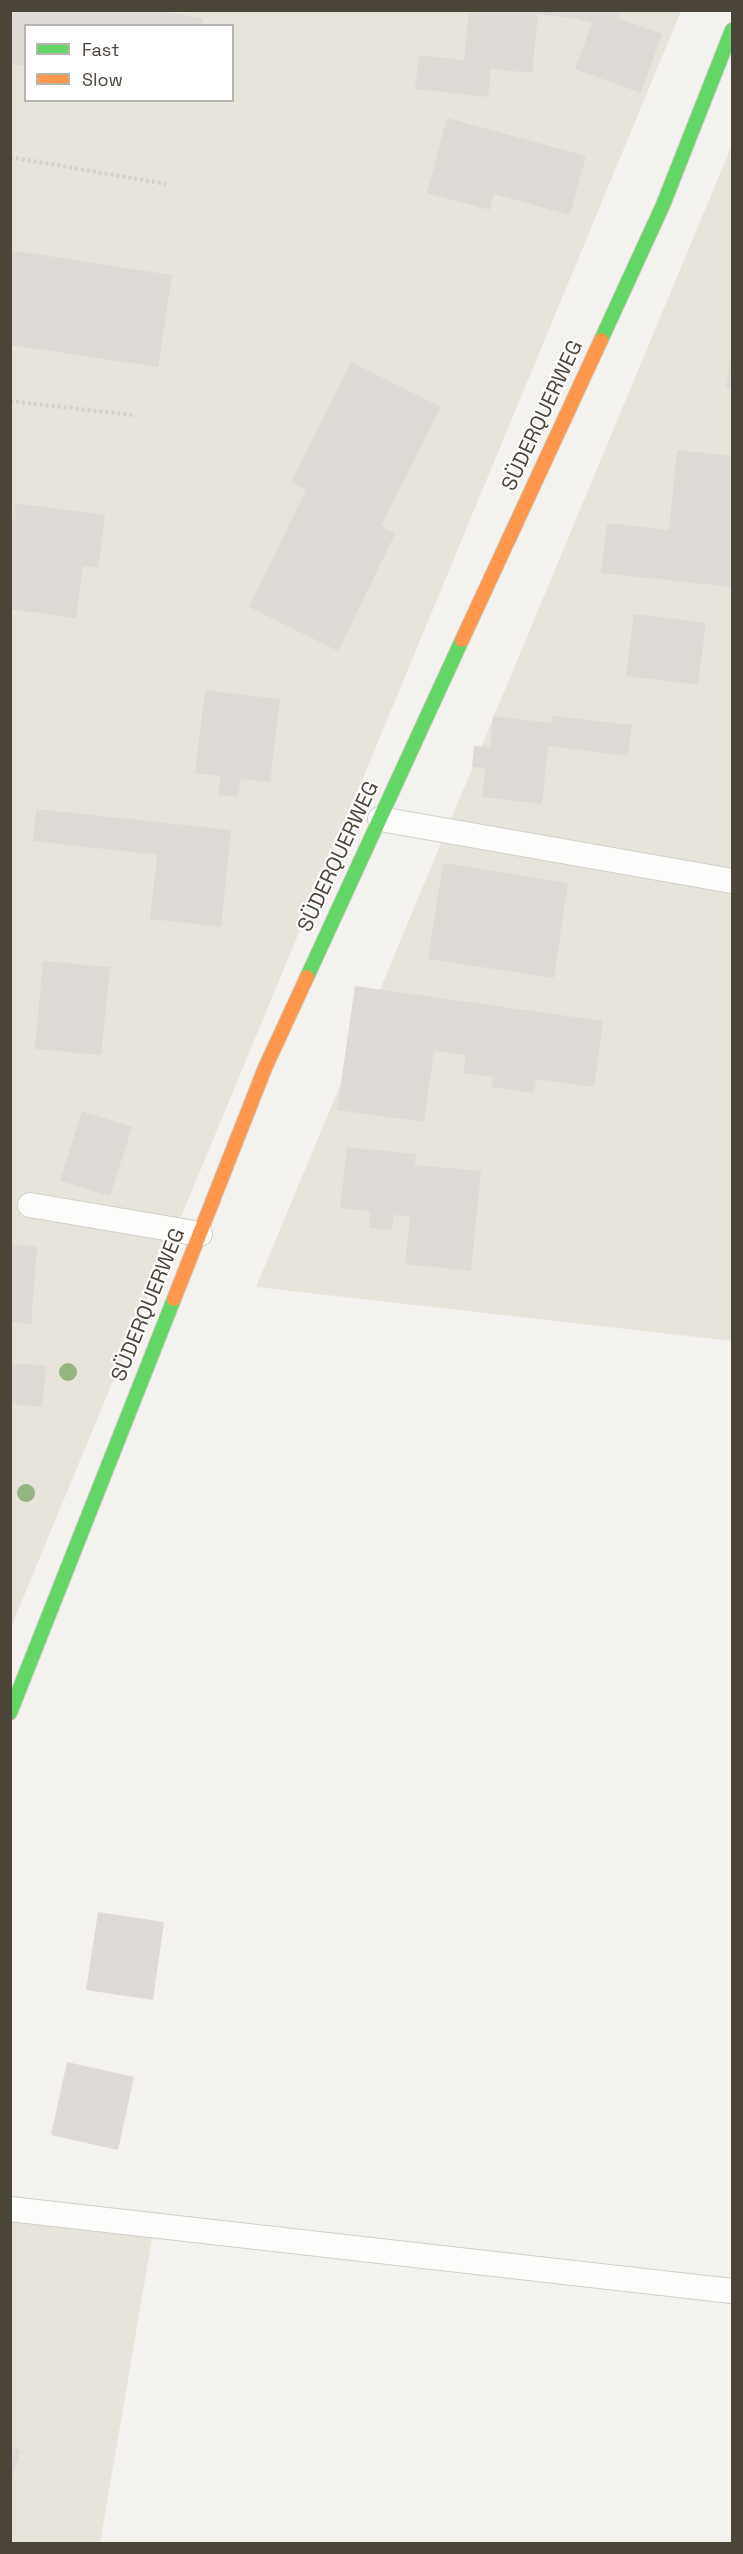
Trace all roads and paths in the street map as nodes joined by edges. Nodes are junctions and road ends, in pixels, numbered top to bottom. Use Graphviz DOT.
graph roads {
  1 [pos="732,30"];
  2 [pos="10,157"];
  3 [pos="166,184"];
  4 [pos="10,401"];
  5 [pos="132,415"];
  6 [pos="380,819"];
  7 [pos="732,880"];
  8 [pos="30,1205"];
  9 [pos="200,1234"];
  10 [pos="18,1672"];
  11 [pos="10,1713"];
  12 [pos="10,2209"];
  13 [pos="732,2291"];
  1 -- 6 [label="street, SÜDERQUERWEG"];
  2 -- 3 [label="path"];
  4 -- 5 [label="path"];
  6 -- 7 [label="lane"];
  6 -- 9 [label="street, SÜDERQUERWEG"];
  8 -- 9 [label="lane"];
  9 -- 10 [label="street, SÜDERQUERWEG"];
  10 -- 11 [label="street, SÜDERQUERWEG"];
  12 -- 13 [label="lane"];
}
